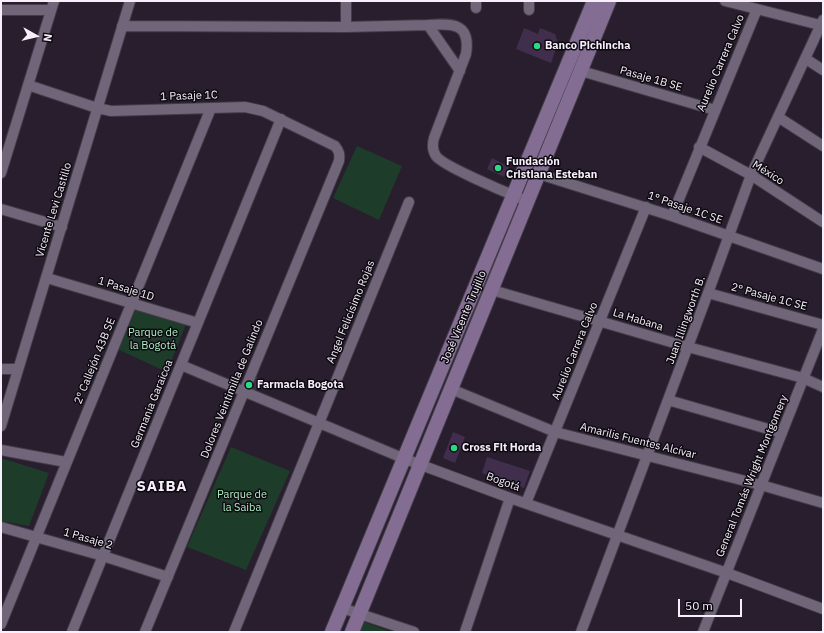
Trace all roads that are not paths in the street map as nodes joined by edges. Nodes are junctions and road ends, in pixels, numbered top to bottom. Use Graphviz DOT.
graph roads {
  1 [pos="130,1"];
  2 [pos="346,1"];
  3 [pos="594,1"];
  4 [pos="609,1"];
  5 [pos="725,1"];
  6 [pos="53,5"];
  7 [pos="757,9"];
  8 [pos="1,10"];
  9 [pos="822,23"];
  10 [pos="428,25"];
  11 [pos="122,26"];
  12 [pos="346,27"];
  13 [pos="806,59"];
  14 [pos="823,70"];
  15 [pos="460,71"];
  16 [pos="581,71"];
  17 [pos="28,85"];
  18 [pos="97,108"];
  19 [pos="211,108"];
  20 [pos="715,110"];
  21 [pos="778,117"];
  22 [pos="281,119"];
  23 [pos="823,146"];
  24 [pos="700,147"];
  25 [pos="340,155"];
  26 [pos="1,173"];
  27 [pos="539,174"];
  28 [pos="751,175"];
  29 [pos="514,195"];
  30 [pos="528,201"];
  31 [pos="409,202"];
  32 [pos="646,207"];
  33 [pos="1,209"];
  34 [pos="672,216"];
  35 [pos="823,222"];
  36 [pos="62,226"];
  37 [pos="729,236"];
  38 [pos="823,269"];
  39 [pos="47,278"];
  40 [pos="492,290"];
  41 [pos="708,293"];
  42 [pos="131,303"];
  43 [pos="600,321"];
  44 [pos="198,323"];
  45 [pos="823,325"];
  46 [pos="823,329"];
  47 [pos="688,347"];
  48 [pos="181,364"];
  49 [pos="1,369"];
  50 [pos="18,369"];
  51 [pos="804,378"];
  52 [pos="823,387"];
  53 [pos="451,389"];
  54 [pos="244,391"];
  55 [pos="668,400"];
  56 [pos="319,423"];
  57 [pos="1,426"];
  58 [pos="555,432"];
  59 [pos="782,433"];
  60 [pos="1,450"];
  61 [pos="647,455"];
  62 [pos="405,459"];
  63 [pos="66,462"];
  64 [pos="420,465"];
  65 [pos="761,485"];
  66 [pos="510,498"];
  67 [pos="526,503"];
  68 [pos="823,503"];
  69 [pos="1,528"];
  70 [pos="618,535"];
  71 [pos="36,537"];
  72 [pos="103,556"];
  73 [pos="726,573"];
  74 [pos="168,577"];
  75 [pos="342,608"];
  76 [pos="823,609"];
  77 [pos="360,614"];
  78 [pos="1,624"];
  79 [pos="72,632"];
  80 [pos="145,632"];
  81 [pos="234,632"];
  82 [pos="332,632"];
  83 [pos="352,632"];
  84 [pos="414,632"];
  85 [pos="465,632"];
  86 [pos="581,632"];
  87 [pos="703,632"];
  1 -- 11 [label="street, Vicente Levi Castillo"];
  2 -- 12 [label="street"];
  3 -- 29 [label="main road, José Vicente Trujillo"];
  4 -- 16 [label="main road, José Vicente Trujillo"];
  5 -- 7 [label="street"];
  6 -- 8 [label="street"];
  6 -- 17 [label="street"];
  7 -- 9 [label="street"];
  7 -- 20 [label="street, Aurelio Carrera Calvo"];
  9 -- 13 [label="street, Juan Illingworth B."];
  10 -- 12 [label="street"];
  10 -- 15 [label="street"];
  10 -- 15 [label="street"];
  11 -- 12 [label="street"];
  11 -- 18 [label="street, Vicente Levi Castillo"];
  13 -- 14 [label="street"];
  13 -- 21 [label="street, Juan Illingworth B."];
  15 -- 29 [label="street"];
  16 -- 20 [label="street, Pasaje 1B SE"];
  16 -- 27 [label="main road, José Vicente Trujillo"];
  17 -- 18 [label="street, 1 Pasaje 1C"];
  17 -- 26 [label="street"];
  18 -- 19 [label="street, 1 Pasaje 1C"];
  18 -- 36 [label="street, Vicente Levi Castillo"];
  19 -- 22 [label="street, 1 Pasaje 1C"];
  19 -- 42 [label="street, 2º Callejón 43B SE"];
  20 -- 24 [label="street, Aurelio Carrera Calvo"];
  21 -- 23 [label="street"];
  21 -- 28 [label="street, Juan Illingworth B."];
  22 -- 25 [label="street, 1 Pasaje 1C"];
  22 -- 44 [label="street, Germania Garaicoa"];
  24 -- 28 [label="street, México"];
  24 -- 34 [label="street, Aurelio Carrera Calvo"];
  25 -- 54 [label="street, Dolores Veintimilla de Galindo"];
  27 -- 30 [label="main road, José Vicente Trujillo"];
  27 -- 32 [label="street, 1° Pasaje 1C SE"];
  28 -- 35 [label="street, México"];
  28 -- 37 [label="street, Juan Illingworth B."];
  29 -- 30 [label="street"];
  29 -- 62 [label="main road, José Vicente Trujillo"];
  30 -- 40 [label="main road, José Vicente Trujillo"];
  31 -- 56 [label="street, Angel Felicísimo Rojas"];
  32 -- 34 [label="street, 1° Pasaje 1C SE"];
  32 -- 43 [label="street, Aurelio Carrera Calvo"];
  33 -- 36 [label="street"];
  34 -- 37 [label="street, 1° Pasaje 1C SE"];
  36 -- 39 [label="street, Vicente Levi Castillo"];
  37 -- 38 [label="street, 1° Pasaje 1C SE"];
  37 -- 41 [label="street, Juan Illingworth B."];
  39 -- 42 [label="street, 1 Pasaje 1D"];
  39 -- 50 [label="street, Vicente Levi Castillo"];
  40 -- 43 [label="street, La Habana"];
  40 -- 53 [label="main road, José Vicente Trujillo"];
  41 -- 45 [label="street, 2° Pasaje 1C SE"];
  41 -- 47 [label="street, Juan Illingworth B."];
  42 -- 44 [label="street, 1 Pasaje 1D"];
  42 -- 63 [label="street, 2º Callejón 43B SE"];
  43 -- 47 [label="street, La Habana"];
  43 -- 58 [label="street, Aurelio Carrera Calvo"];
  44 -- 48 [label="street, Germania Garaicoa"];
  46 -- 51 [label="street, General Tomás Wright Montgomery"];
  47 -- 51 [label="street, La Habana"];
  47 -- 55 [label="street, Juan Illingworth B."];
  48 -- 54 [label="street, Bogotá"];
  48 -- 72 [label="street, Germania Garaicoa"];
  49 -- 50 [label="street"];
  50 -- 57 [label="street, Vicente Levi Castillo"];
  51 -- 52 [label="street, La Habana"];
  51 -- 59 [label="street, General Tomás Wright Montgomery"];
  53 -- 58 [label="street, Amarilis Fuentes Alcívar"];
  53 -- 64 [label="main road, José Vicente Trujillo"];
  54 -- 56 [label="street, Bogotá"];
  54 -- 74 [label="street, Dolores Veintimilla de Galindo"];
  55 -- 59 [label="street"];
  55 -- 61 [label="street, Juan Illingworth B."];
  56 -- 62 [label="street, Bogotá"];
  56 -- 81 [label="street, Angel Felicísimo Rojas"];
  58 -- 61 [label="street, Amarilis Fuentes Alcívar"];
  58 -- 67 [label="street, Aurelio Carrera Calvo"];
  59 -- 65 [label="street, General Tomás Wright Montgomery"];
  60 -- 63 [label="street"];
  61 -- 65 [label="street, Amarilis Fuentes Alcívar"];
  61 -- 70 [label="street, Juan Illingworth B."];
  62 -- 64 [label="street, Bogotá"];
  62 -- 75 [label="main road, José Vicente Trujillo"];
  63 -- 71 [label="street, 2º Callejón 43B SE"];
  64 -- 66 [label="street, Bogotá"];
  64 -- 77 [label="main road, José Vicente Trujillo"];
  65 -- 68 [label="street, Amarilis Fuentes Alcívar"];
  65 -- 73 [label="street, General Tomás Wright Montgomery"];
  66 -- 67 [label="street, Bogotá"];
  66 -- 85 [label="street"];
  67 -- 70 [label="street, Bogotá"];
  69 -- 71 [label="street, 1 Pasaje 2"];
  70 -- 73 [label="street, Bogotá"];
  70 -- 86 [label="street, Juan Illingworth B."];
  71 -- 72 [label="street, 1 Pasaje 2"];
  71 -- 78 [label="street, 2º Callejón 43B SE"];
  72 -- 74 [label="street, 1 Pasaje 2"];
  72 -- 79 [label="street, Germania Garaicoa"];
  73 -- 76 [label="street, Bogotá"];
  73 -- 87 [label="street, General Tomás Wright Montgomery"];
  74 -- 80 [label="street, Dolores Veintimilla de Galindo"];
  75 -- 77 [label="street"];
  75 -- 82 [label="main road, José Vicente Trujillo"];
  77 -- 83 [label="main road, José Vicente Trujillo"];
  77 -- 84 [label="street"];
}
